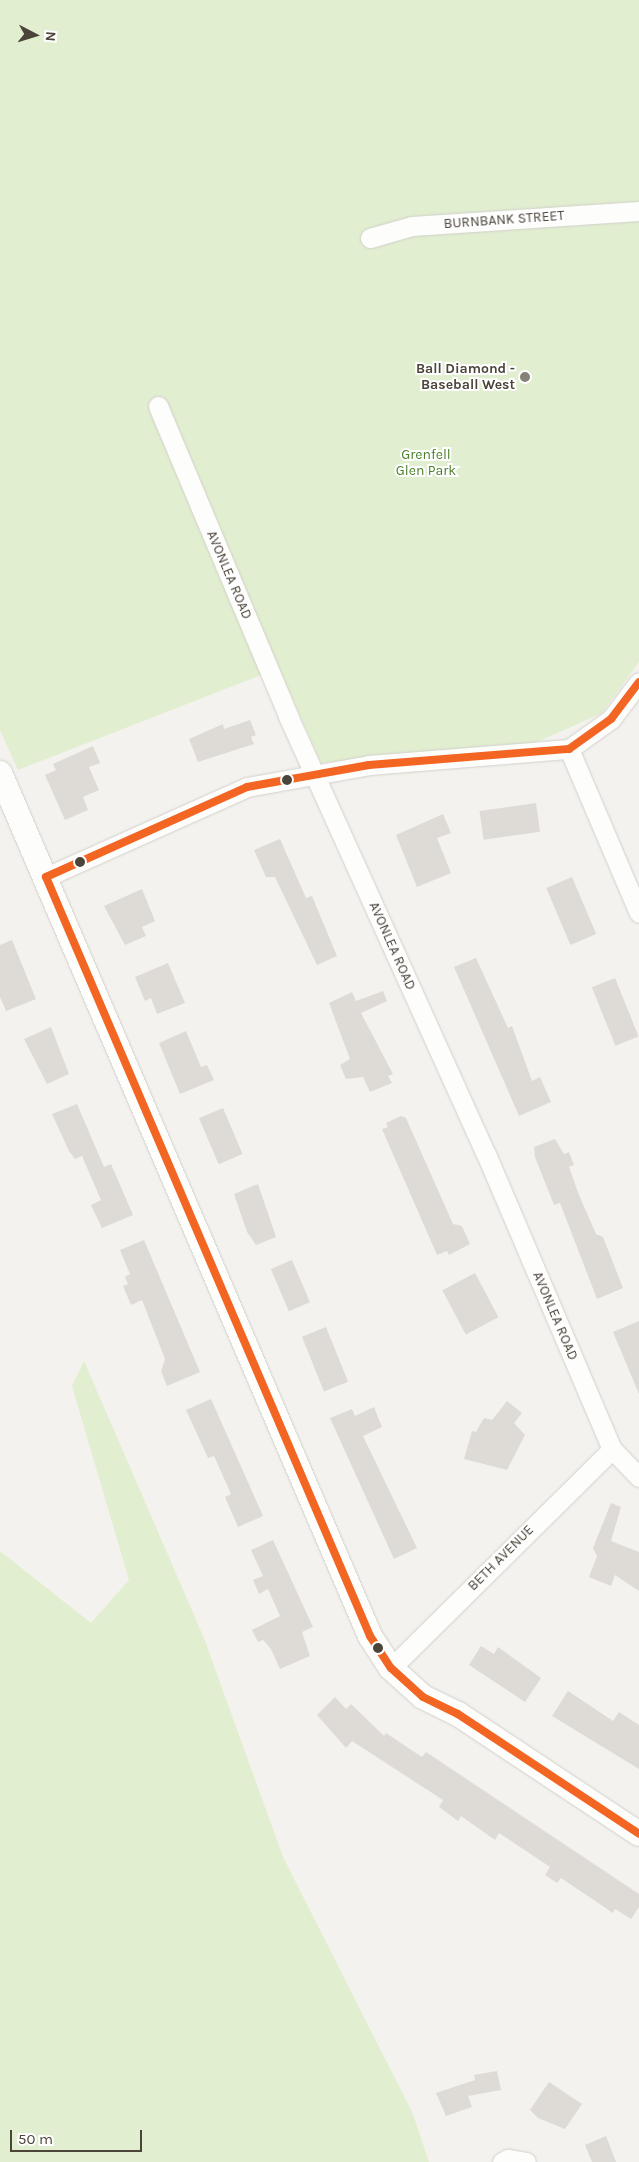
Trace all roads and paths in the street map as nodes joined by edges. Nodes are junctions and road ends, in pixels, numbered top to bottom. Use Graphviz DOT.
graph roads {
  1 [pos="639,211"];
  2 [pos="370,238"];
  3 [pos="158,406"];
  4 [pos="639,682"];
  5 [pos="569,749"];
  6 [pos="0,773"];
  7 [pos="315,773"];
  8 [pos="46,877"];
  9 [pos="639,913"];
  10 [pos="612,1449"];
  11 [pos="639,1477"];
  12 [pos="391,1668"];
  13 [pos="639,1834"];
  14 [pos="502,2162"];
  15 [pos="526,2162"];
  1 -- 2 [label="street, BURNBANK STREET"];
  3 -- 7 [label="street, AVONLEA ROAD"];
  4 -- 5 [label="street"];
  5 -- 7 [label="street"];
  5 -- 9 [label="street"];
  6 -- 8 [label="street"];
  7 -- 8 [label="street"];
  7 -- 10 [label="street, AVONLEA ROAD"];
  8 -- 12 [label="street"];
  10 -- 11 [label="street, AVONLEA ROAD"];
  10 -- 12 [label="street, BETH AVENUE"];
  12 -- 13 [label="street"];
  14 -- 15 [label="street"];
}
